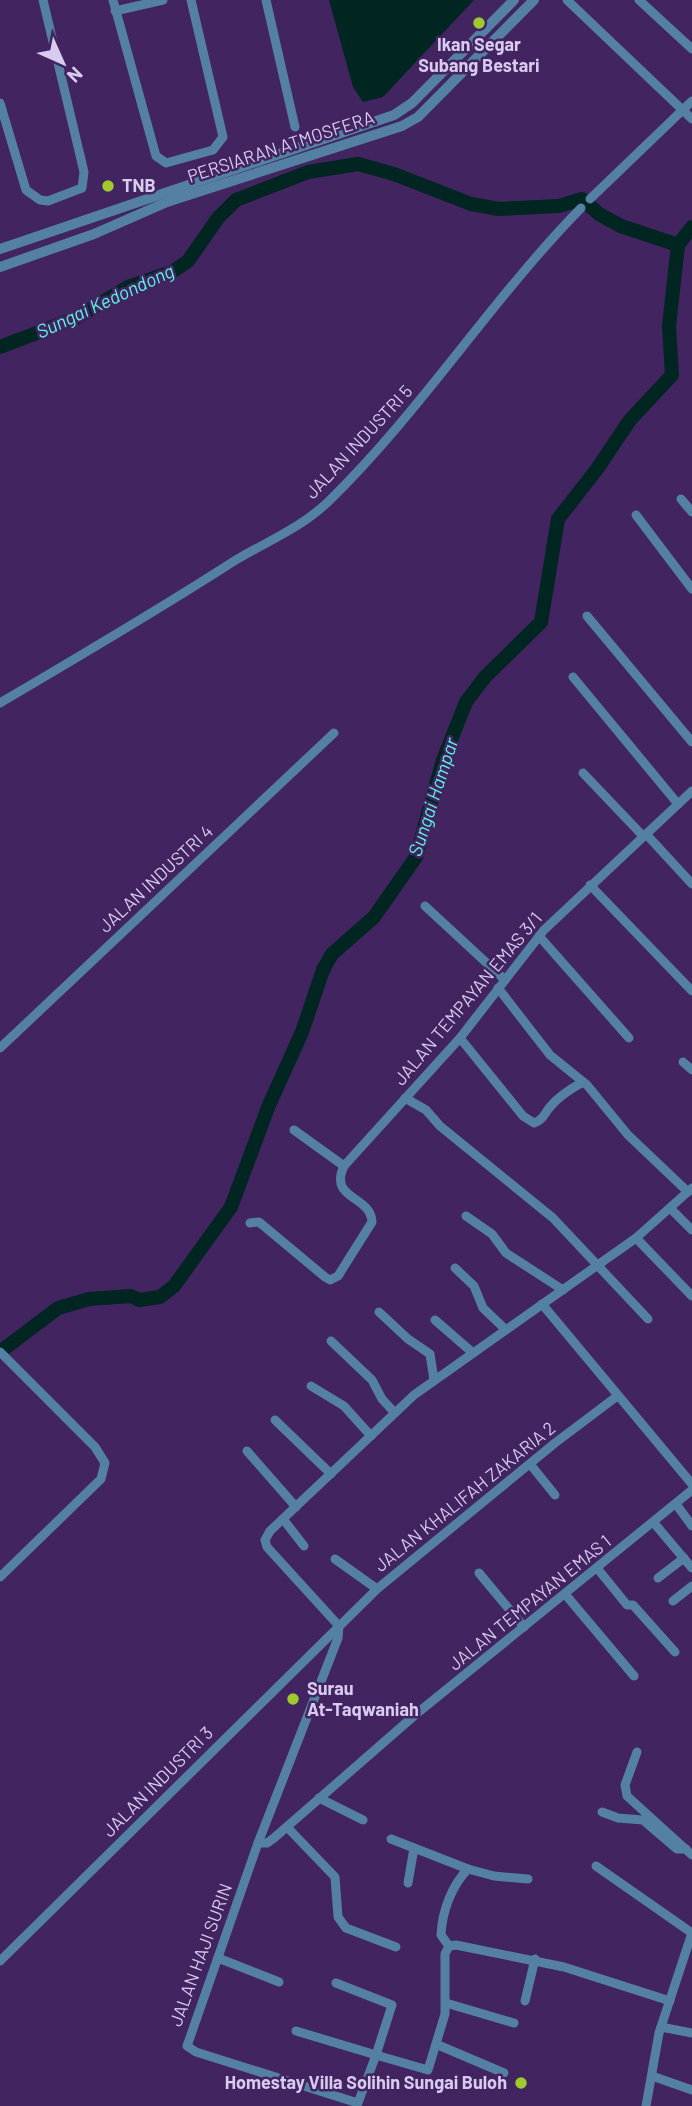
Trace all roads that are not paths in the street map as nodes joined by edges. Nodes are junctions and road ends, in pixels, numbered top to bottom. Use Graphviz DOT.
graph roads {
  1 [pos="43,0"];
  2 [pos="113,0"];
  3 [pos="163,0"];
  4 [pos="191,0"];
  5 [pos="266,0"];
  6 [pos="514,0"];
  7 [pos="534,0"];
  8 [pos="567,0"];
  9 [pos="639,0"];
  10 [pos="115,11"];
  11 [pos="692,49"];
  12 [pos="692,101"];
  13 [pos="0,103"];
  14 [pos="683,110"];
  15 [pos="692,120"];
  16 [pos="295,127"];
  17 [pos="590,199"];
  18 [pos="581,208"];
  19 [pos="0,249"];
  20 [pos="0,267"];
  21 [pos="681,499"];
  22 [pos="692,512"];
  23 [pos="636,515"];
  24 [pos="692,589"];
  25 [pos="587,616"];
  26 [pos="573,677"];
  27 [pos="0,703"];
  28 [pos="334,733"];
  29 [pos="692,742"];
  30 [pos="583,773"];
  31 [pos="692,792"];
  32 [pos="678,804"];
  33 [pos="644,835"];
  34 [pos="692,884"];
  35 [pos="590,885"];
  36 [pos="425,906"];
  37 [pos="539,936"];
  38 [pos="505,980"];
  39 [pos="498,988"];
  40 [pos="692,990"];
  41 [pos="460,1038"];
  42 [pos="629,1038"];
  43 [pos="0,1048"];
  44 [pos="683,1062"];
  45 [pos="692,1070"];
  46 [pos="583,1082"];
  47 [pos="405,1098"];
  48 [pos="294,1130"];
  49 [pos="344,1167"];
  50 [pos="690,1190"];
  51 [pos="670,1208"];
  52 [pos="466,1216"];
  53 [pos="250,1223"];
  54 [pos="692,1230"];
  55 [pos="636,1238"];
  56 [pos="597,1266"];
  57 [pos="454,1268"];
  58 [pos="563,1290"];
  59 [pos="692,1296"];
  60 [pos="542,1304"];
  61 [pos="379,1312"];
  62 [pos="648,1319"];
  63 [pos="435,1320"];
  64 [pos="506,1330"];
  65 [pos="331,1341"];
  66 [pos="0,1352"];
  67 [pos="473,1353"];
  68 [pos="433,1380"];
  69 [pos="311,1386"];
  70 [pos="616,1397"];
  71 [pos="394,1412"];
  72 [pos="275,1420"];
  73 [pos="370,1436"];
  74 [pos="247,1451"];
  75 [pos="530,1464"];
  76 [pos="331,1474"];
  77 [pos="692,1485"];
  78 [pos="692,1490"];
  79 [pos="555,1495"];
  80 [pos="676,1504"];
  81 [pos="296,1507"];
  82 [pos="283,1519"];
  83 [pos="654,1523"];
  84 [pos="692,1526"];
  85 [pos="304,1546"];
  86 [pos="684,1558"];
  87 [pos="335,1559"];
  88 [pos="597,1568"];
  89 [pos="692,1568"];
  90 [pos="479,1573"];
  91 [pos="0,1577"];
  92 [pos="658,1578"];
  93 [pos="692,1586"];
  94 [pos="377,1589"];
  95 [pos="565,1594"];
  96 [pos="673,1601"];
  97 [pos="339,1626"];
  98 [pos="524,1627"];
  99 [pos="676,1652"];
  100 [pos="634,1676"];
  101 [pos="637,1752"];
  102 [pos="319,1798"];
  103 [pos="602,1812"];
  104 [pos="363,1820"];
  105 [pos="287,1827"];
  106 [pos="391,1839"];
  107 [pos="258,1843"];
  108 [pos="414,1848"];
  109 [pos="689,1852"];
  110 [pos="596,1866"];
  111 [pos="468,1869"];
  112 [pos="528,1879"];
  113 [pos="408,1883"];
  114 [pos="692,1933"];
  115 [pos="396,1947"];
  116 [pos="449,1947"];
  117 [pos="218,1958"];
  118 [pos="535,1959"];
  119 [pos="0,1961"];
  120 [pos="279,1982"];
  121 [pos="336,1983"];
  122 [pos="525,2001"];
  123 [pos="670,2001"];
  124 [pos="446,2003"];
  125 [pos="514,2023"];
  126 [pos="661,2027"];
  127 [pos="296,2031"];
  128 [pos="692,2033"];
  129 [pos="438,2045"];
  130 [pos="376,2055"];
  131 [pos="505,2073"];
  132 [pos="652,2076"];
  133 [pos="692,2090"];
  134 [pos="646,2106"];
  1 -- 13 [label="street"];
  2 -- 10 [label="street"];
  3 -- 10 [label="street"];
  4 -- 10 [label="street"];
  5 -- 16 [label="street"];
  6 -- 19 [label="street, PERSIARAN ATMOSFERA"];
  7 -- 20 [label="street, PERSIARAN ATMOSFERA"];
  8 -- 14 [label="street"];
  9 -- 11 [label="street"];
  12 -- 14 [label="street"];
  14 -- 15 [label="street"];
  14 -- 17 [label="street"];
  18 -- 27 [label="street, JALAN INDUSTRI 5"];
  21 -- 22 [label="street"];
  23 -- 24 [label="street"];
  25 -- 29 [label="street"];
  26 -- 32 [label="street"];
  28 -- 43 [label="street, JALAN INDUSTRI 4"];
  30 -- 33 [label="street"];
  31 -- 32 [label="street, JALAN TEMPAYAN EMAS 3/1"];
  32 -- 33 [label="street, JALAN TEMPAYAN EMAS 3/1"];
  33 -- 34 [label="street"];
  33 -- 35 [label="street, JALAN TEMPAYAN EMAS 3/1"];
  35 -- 37 [label="street, JALAN TEMPAYAN EMAS 3/1"];
  35 -- 40 [label="street"];
  36 -- 38 [label="street"];
  37 -- 38 [label="street, JALAN TEMPAYAN EMAS 3/1"];
  37 -- 42 [label="street"];
  38 -- 39 [label="street, JALAN TEMPAYAN EMAS 3/1"];
  39 -- 41 [label="street, JALAN TEMPAYAN EMAS 3/1"];
  39 -- 46 [label="street"];
  41 -- 46 [label="street"];
  41 -- 47 [label="street, JALAN TEMPAYAN EMAS 3/1"];
  44 -- 45 [label="street"];
  46 -- 50 [label="street"];
  47 -- 49 [label="street, JALAN TEMPAYAN EMAS 3/1"];
  47 -- 56 [label="street"];
  48 -- 49 [label="street"];
  49 -- 53 [label="street"];
  50 -- 51 [label="street"];
  51 -- 54 [label="street"];
  51 -- 55 [label="street"];
  52 -- 58 [label="street"];
  55 -- 56 [label="street"];
  55 -- 59 [label="street"];
  56 -- 58 [label="street"];
  56 -- 62 [label="street"];
  57 -- 64 [label="street"];
  58 -- 60 [label="street"];
  60 -- 64 [label="street"];
  60 -- 70 [label="street"];
  61 -- 68 [label="street"];
  63 -- 67 [label="street"];
  64 -- 67 [label="street"];
  65 -- 71 [label="street"];
  66 -- 91 [label="street"];
  67 -- 68 [label="street"];
  68 -- 71 [label="street"];
  69 -- 73 [label="street"];
  70 -- 75 [label="street, JALAN KHALIFAH ZAKARIA 2"];
  70 -- 77 [label="street"];
  71 -- 73 [label="street"];
  72 -- 76 [label="street"];
  73 -- 76 [label="street"];
  74 -- 81 [label="street"];
  75 -- 79 [label="street"];
  75 -- 94 [label="street, JALAN KHALIFAH ZAKARIA 2"];
  76 -- 81 [label="street"];
  78 -- 80 [label="street, JALAN TEMPAYAN EMAS 1"];
  80 -- 83 [label="street, JALAN TEMPAYAN EMAS 1"];
  80 -- 84 [label="street"];
  81 -- 82 [label="street"];
  82 -- 85 [label="street"];
  82 -- 97 [label="street"];
  83 -- 86 [label="street"];
  83 -- 88 [label="street, JALAN TEMPAYAN EMAS 1"];
  86 -- 89 [label="street"];
  86 -- 92 [label="street"];
  87 -- 94 [label="street"];
  88 -- 95 [label="street, JALAN TEMPAYAN EMAS 1"];
  88 -- 99 [label="street"];
  90 -- 98 [label="street"];
  93 -- 96 [label="street"];
  94 -- 97 [label="street, JALAN KHALIFAH ZAKARIA 2"];
  95 -- 98 [label="street, JALAN TEMPAYAN EMAS 1"];
  95 -- 100 [label="street"];
  97 -- 107 [label="street, JALAN HAJI SURIN"];
  97 -- 119 [label="street, JALAN INDUSTRI 3"];
  98 -- 102 [label="street, JALAN TEMPAYAN EMAS 1"];
  101 -- 109 [label="street"];
  102 -- 104 [label="street"];
  102 -- 105 [label="street, JALAN TEMPAYAN EMAS 1"];
  103 -- 109 [label="street"];
  105 -- 107 [label="street, JALAN TEMPAYAN EMAS 1"];
  105 -- 115 [label="street"];
  106 -- 108 [label="street"];
  107 -- 117 [label="street, JALAN HAJI SURIN"];
  108 -- 111 [label="street"];
  108 -- 113 [label="street"];
  110 -- 114 [label="street"];
  111 -- 112 [label="street"];
  111 -- 116 [label="street"];
  114 -- 123 [label="street"];
  116 -- 118 [label="street"];
  116 -- 124 [label="street"];
  117 -- 120 [label="street"];
  117 -- 130 [label="street, JALAN HAJI SURIN"];
  118 -- 122 [label="street"];
  118 -- 123 [label="street"];
  121 -- 130 [label="street"];
  123 -- 126 [label="street"];
  124 -- 125 [label="street"];
  124 -- 129 [label="street"];
  126 -- 128 [label="street"];
  126 -- 132 [label="street"];
  127 -- 130 [label="street"];
  129 -- 130 [label="street"];
  129 -- 131 [label="street"];
  132 -- 133 [label="street"];
  132 -- 134 [label="street"];
}
